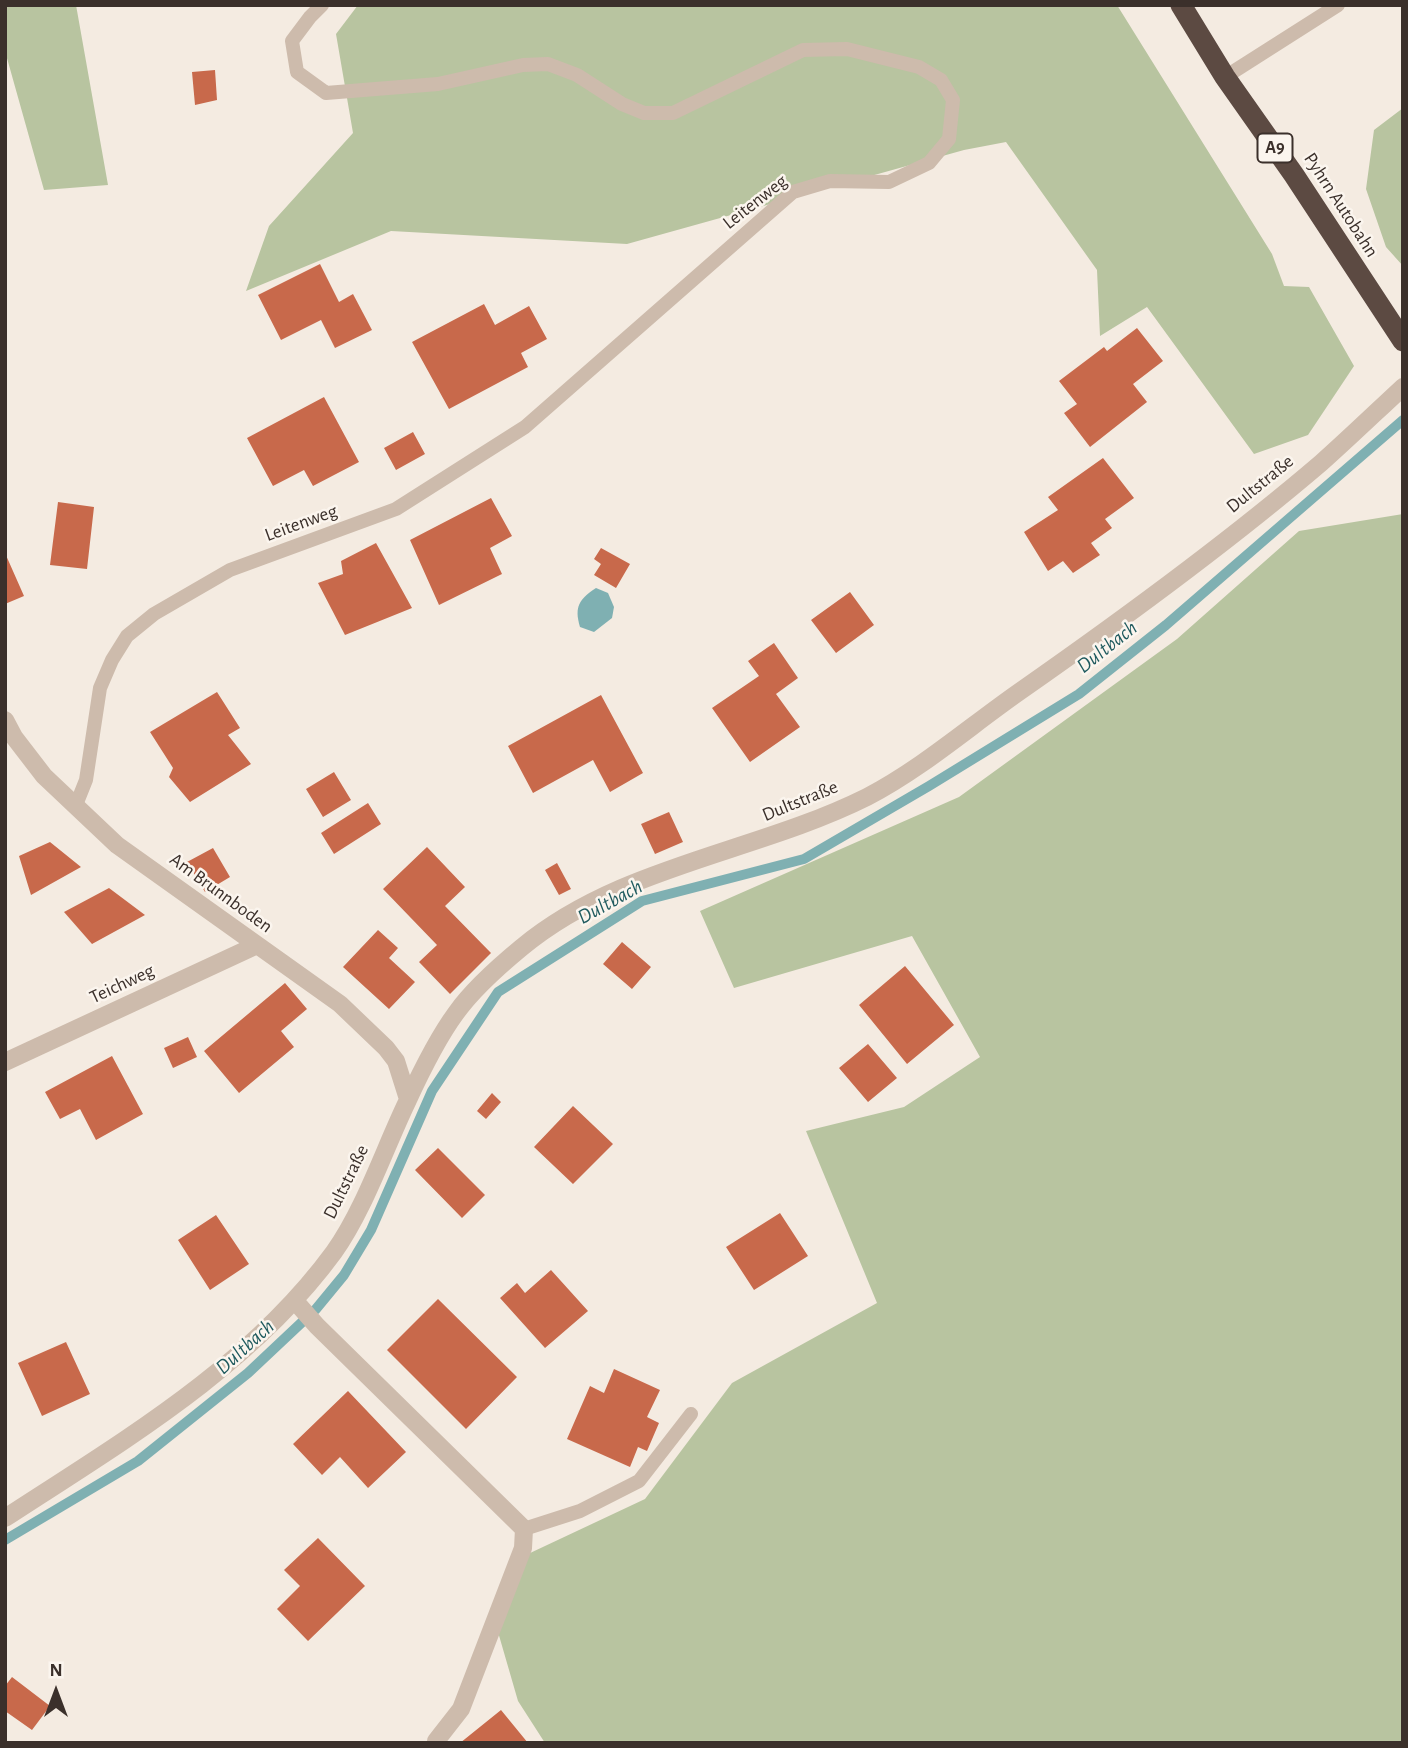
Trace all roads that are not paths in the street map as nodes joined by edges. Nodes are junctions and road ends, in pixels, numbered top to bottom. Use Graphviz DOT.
graph roads {
  1 [pos="322,5"];
  2 [pos="1181,5"];
  3 [pos="1338,5"];
  4 [pos="1225,77"];
  5 [pos="1403,341"];
  6 [pos="1403,387"];
  7 [pos="5,720"];
  8 [pos="76,805"];
  9 [pos="257,945"];
  10 [pos="5,1062"];
  11 [pos="408,1099"];
  12 [pos="299,1306"];
  13 [pos="691,1414"];
  14 [pos="5,1518"];
  15 [pos="524,1529"];
  16 [pos="436,1741"];
  1 -- 8 [label="lane, Leitenweg"];
  2 -- 4 [label="highway, Pyhrn Autobahn / A9"];
  3 -- 4 [label="lane"];
  4 -- 5 [label="highway, Pyhrn Autobahn / A9"];
  6 -- 11 [label="street, Dultstraße"];
  7 -- 8 [label="street, Am Brunnboden"];
  8 -- 9 [label="street, Am Brunnboden"];
  9 -- 10 [label="street, Teichweg"];
  9 -- 11 [label="street, Am Brunnboden"];
  11 -- 12 [label="street, Dultstraße"];
  12 -- 14 [label="street, Dultstraße"];
  12 -- 15 [label="street"];
  13 -- 15 [label="lane"];
  15 -- 16 [label="street"];
}
